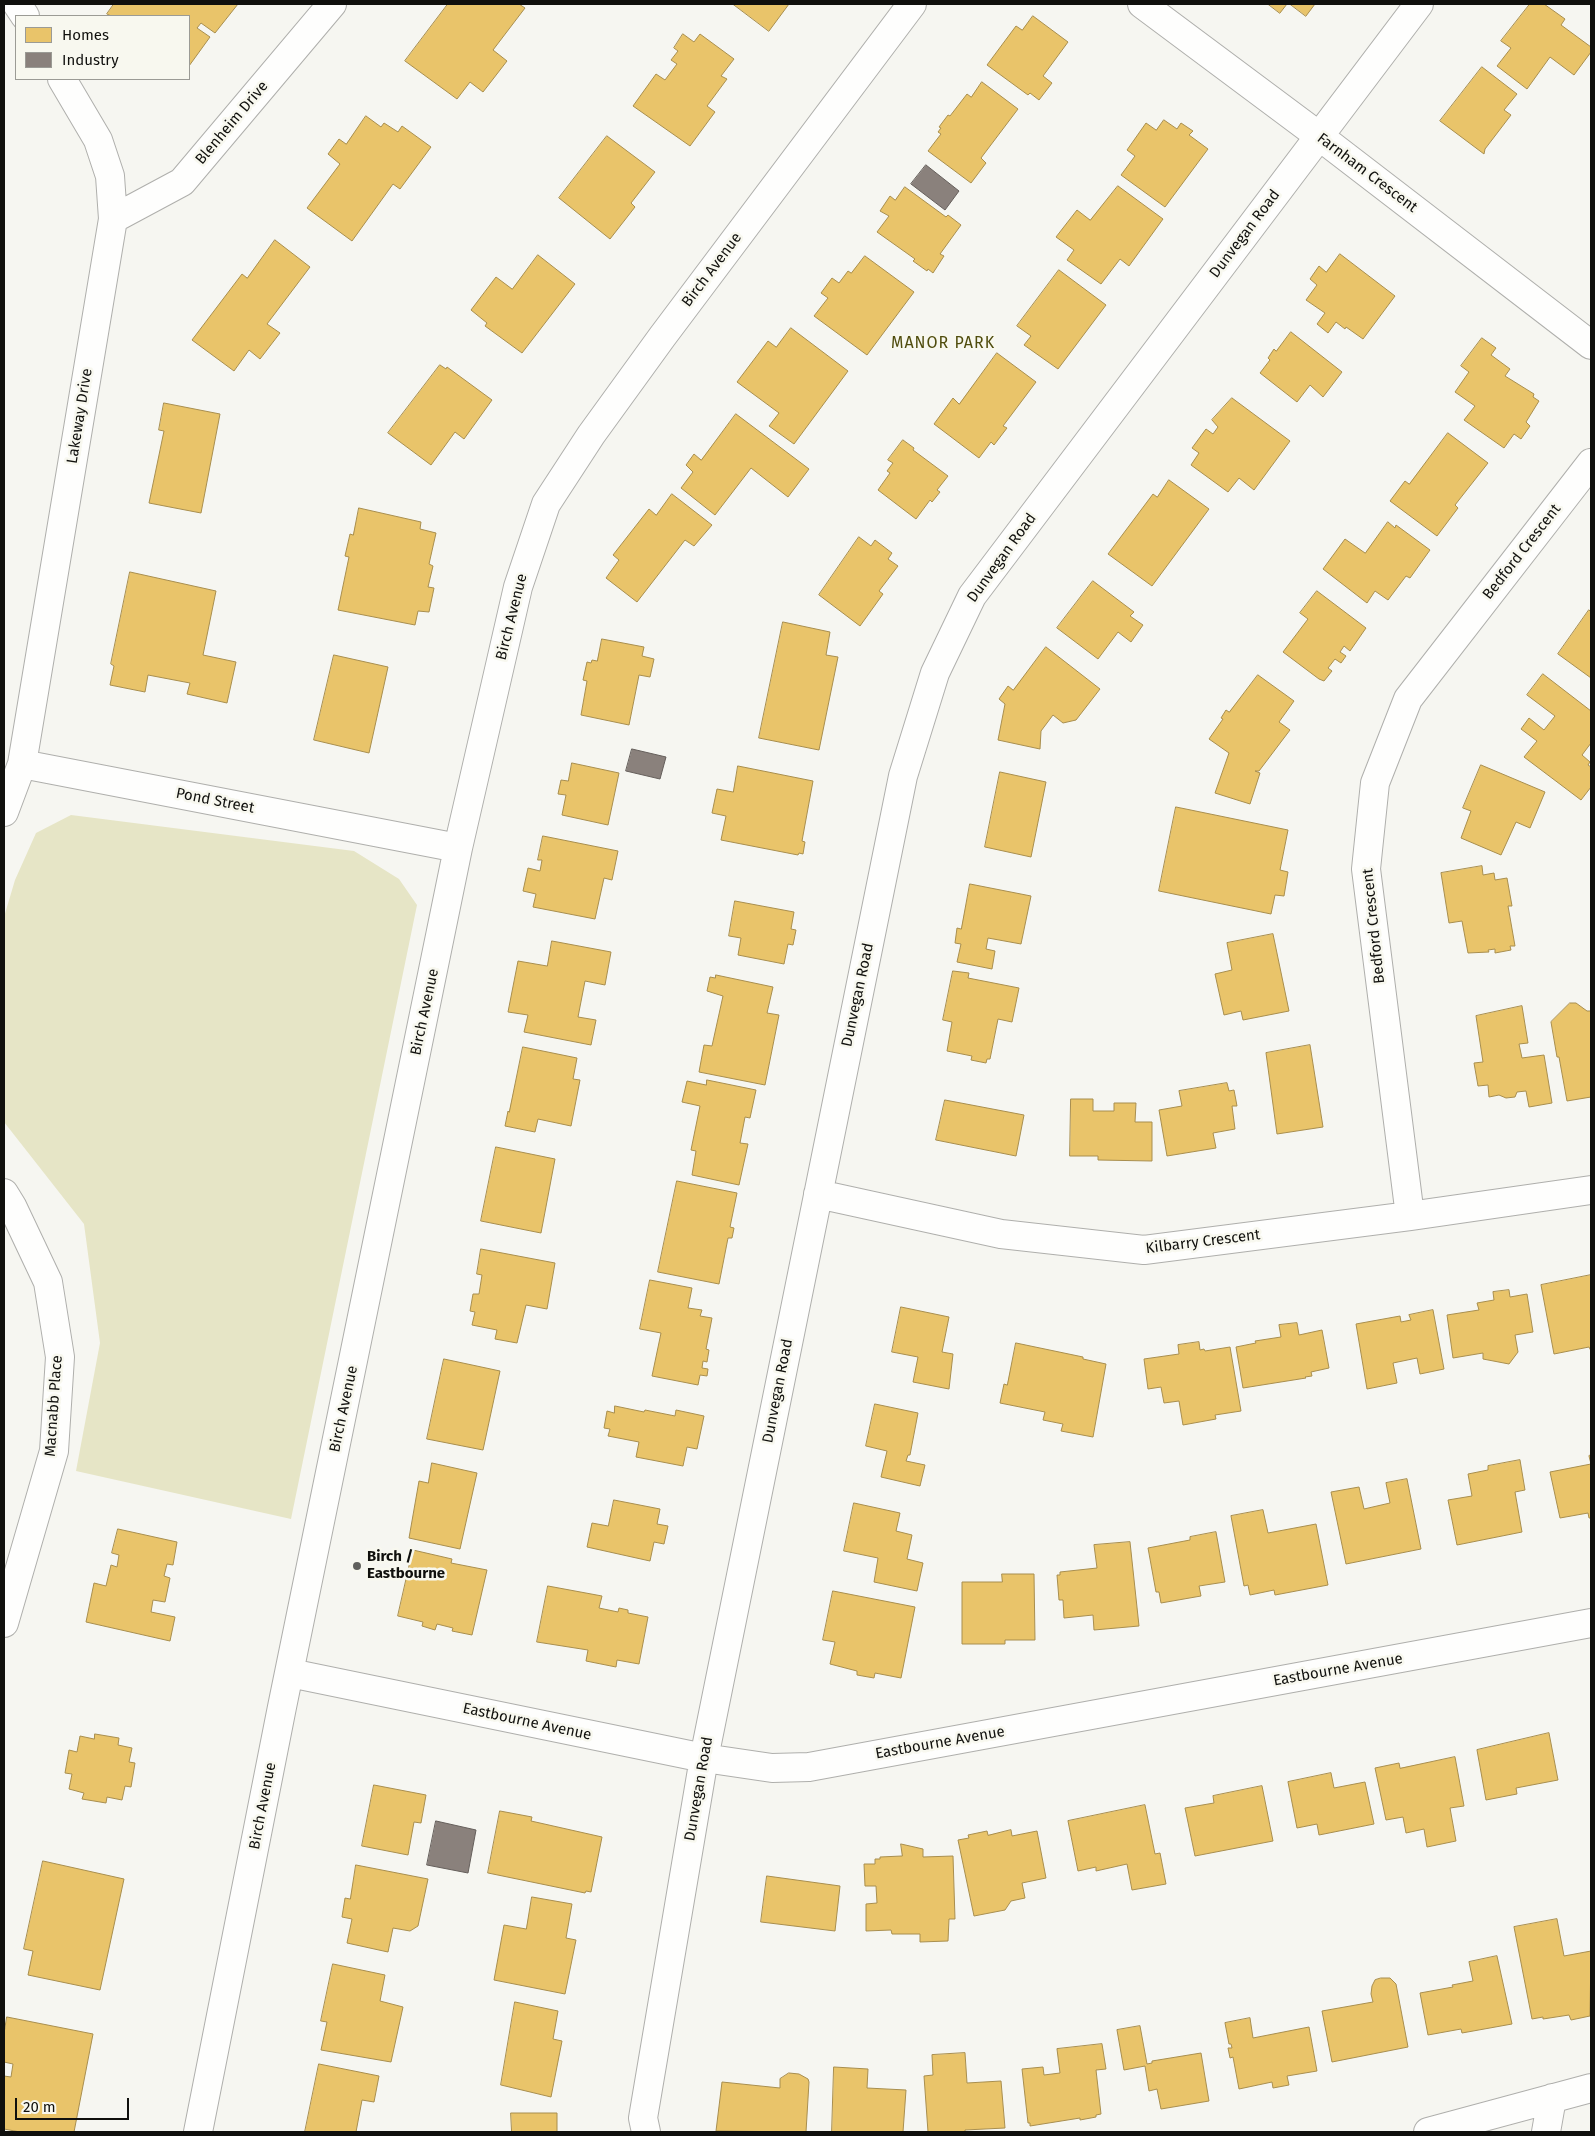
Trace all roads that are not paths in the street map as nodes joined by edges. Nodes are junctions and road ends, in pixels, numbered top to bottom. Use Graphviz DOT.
graph roads {
  1 [pos="17,4"];
  2 [pos="332,4"];
  3 [pos="912,4"];
  4 [pos="1142,4"];
  5 [pos="1419,4"];
  6 [pos="24,15"];
  7 [pos="63,80"];
  8 [pos="1319,136"];
  9 [pos="113,219"];
  10 [pos="1591,345"];
  11 [pos="1591,463"];
  12 [pos="22,764"];
  13 [pos="4,812"];
  14 [pos="458,848"];
  15 [pos="1591,1190"];
  16 [pos="4,1193"];
  17 [pos="818,1194"];
  18 [pos="1410,1216"];
  19 [pos="4,1623"];
  20 [pos="1591,1623"];
  21 [pos="290,1673"];
  22 [pos="704,1758"];
  23 [pos="1591,2088"];
  24 [pos="1552,2098"];
  25 [pos="198,2132"];
  26 [pos="646,2132"];
  27 [pos="1428,2132"];
  28 [pos="1546,2132"];
  1 -- 6 [label="street"];
  2 -- 9 [label="street, Blenheim Drive"];
  3 -- 14 [label="street, Birch Avenue"];
  4 -- 8 [label="street, Farnham Crescent"];
  5 -- 8 [label="street, Dunvegan Road"];
  7 -- 9 [label="street, Lakeway Drive"];
  8 -- 10 [label="street, Farnham Crescent"];
  8 -- 17 [label="street, Dunvegan Road"];
  9 -- 12 [label="street, Lakeway Drive"];
  11 -- 18 [label="street, Bedford Crescent"];
  12 -- 13 [label="street"];
  12 -- 14 [label="street, Pond Street"];
  14 -- 21 [label="street, Birch Avenue"];
  15 -- 18 [label="street, Kilbarry Crescent"];
  16 -- 19 [label="street, Macnabb Place"];
  17 -- 18 [label="street, Kilbarry Crescent"];
  17 -- 22 [label="street, Dunvegan Road"];
  20 -- 22 [label="street, Eastbourne Avenue"];
  21 -- 22 [label="street, Eastbourne Avenue"];
  21 -- 25 [label="street, Birch Avenue"];
  22 -- 26 [label="street, Dunvegan Road"];
  23 -- 24 [label="street"];
  24 -- 27 [label="street"];
  24 -- 28 [label="street"];
}
